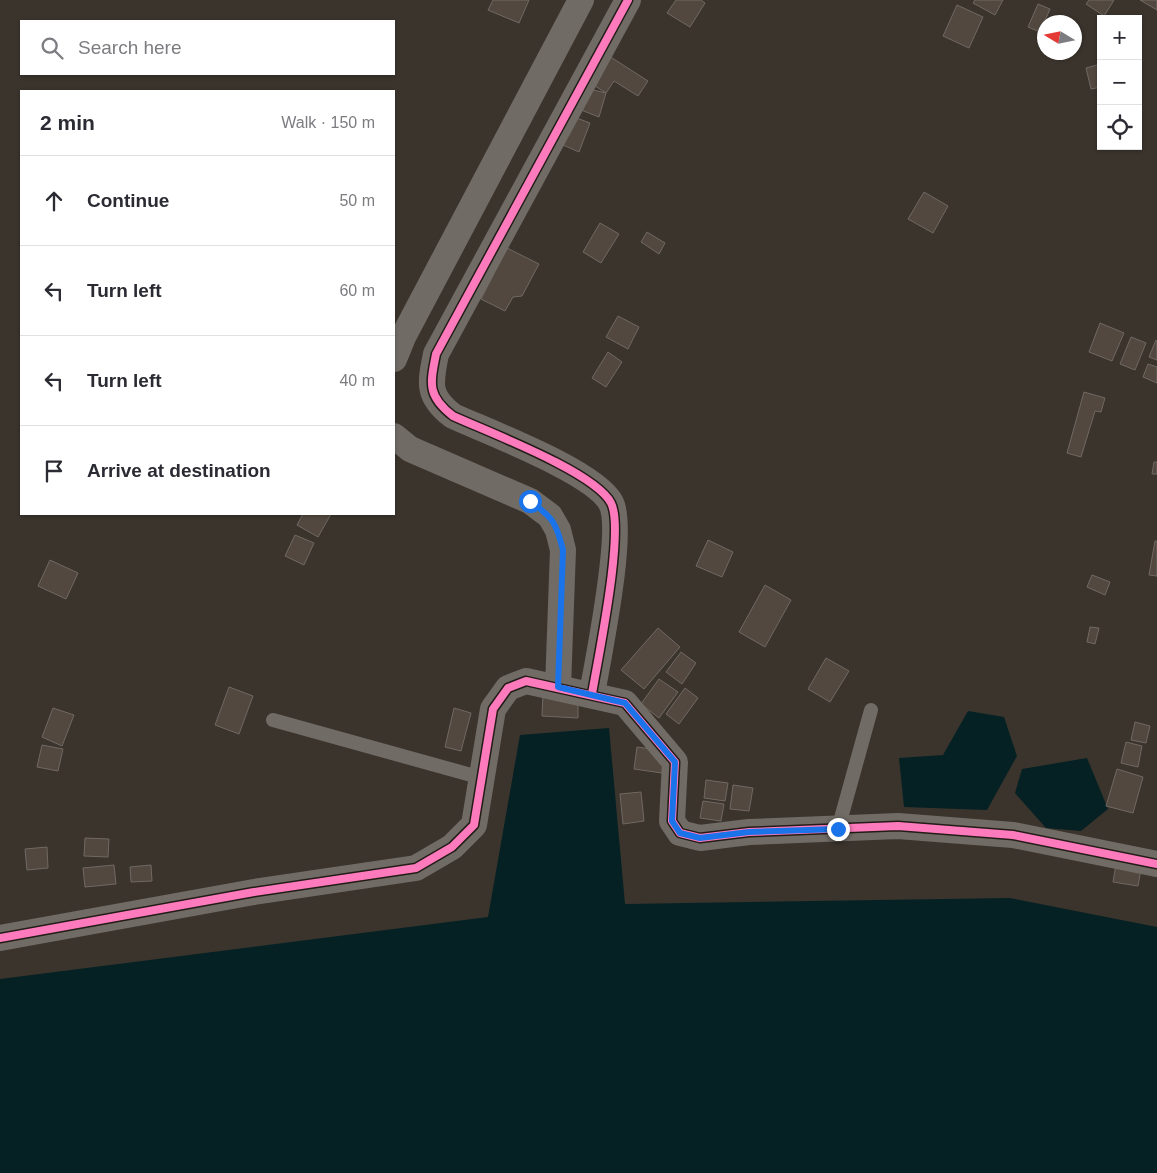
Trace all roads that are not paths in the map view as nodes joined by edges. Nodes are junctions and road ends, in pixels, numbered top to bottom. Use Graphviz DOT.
graph roads {
  1 [pos="580,0"];
  2 [pos="628,0"];
  3 [pos="395,357"];
  4 [pos="395,437"];
  5 [pos="558,687"];
  6 [pos="592,694"];
  7 [pos="871,710"];
  8 [pos="273,720"];
  9 [pos="482,778"];
  10 [pos="838,829"];
  11 [pos="1157,864"];
  12 [pos="0,938"];
  1 -- 3 [label="street"];
  2 -- 6 [label="street"];
  4 -- 5 [label="street"];
  5 -- 6 [label="street"];
  5 -- 9 [label="street"];
  6 -- 10 [label="street"];
  7 -- 10 [label="lane"];
  8 -- 9 [label="lane"];
  9 -- 12 [label="street"];
  10 -- 11 [label="street"];
}
